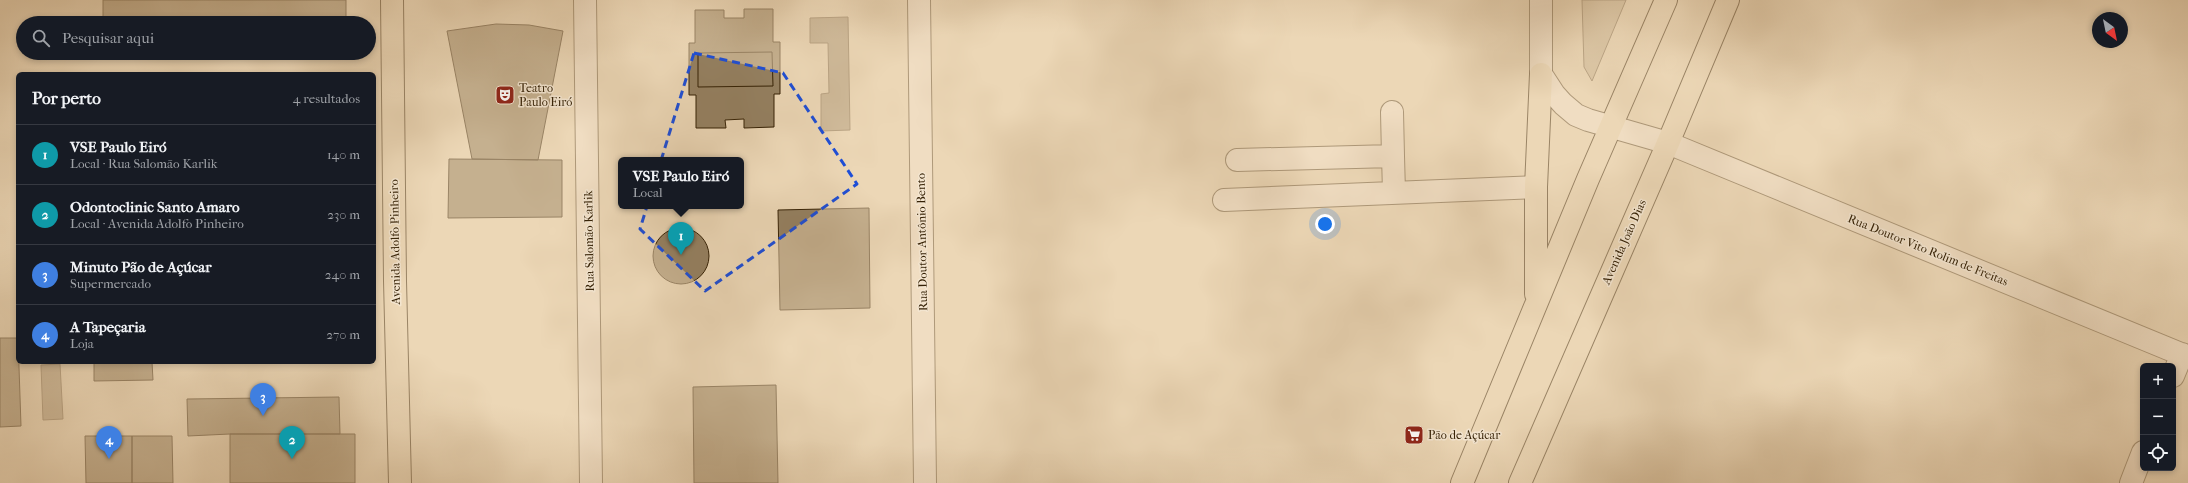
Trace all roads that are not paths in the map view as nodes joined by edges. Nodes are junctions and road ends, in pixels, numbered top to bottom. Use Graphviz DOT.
graph roads {
  1 [pos="392,0"];
  2 [pos="585,0"];
  3 [pos="919,0"];
  4 [pos="1541,0"];
  5 [pos="1666,0"];
  6 [pos="1728,0"];
  7 [pos="1541,74"];
  8 [pos="1392,112"];
  9 [pos="1612,125"];
  10 [pos="1668,143"];
  11 [pos="1393,156"];
  12 [pos="1237,160"];
  13 [pos="1536,187"];
  14 [pos="1394,192"];
  15 [pos="1224,200"];
  16 [pos="1536,307"];
  17 [pos="2185,355"];
  18 [pos="2176,371"];
  19 [pos="2140,460"];
  20 [pos="400,483"];
  21 [pos="591,483"];
  22 [pos="925,483"];
  23 [pos="1462,483"];
  24 [pos="1520,483"];
  25 [pos="2131,483"];
  1 -- 20 [label="main road, Avenida Adolfo Pinheiro"];
  2 -- 21 [label="street, Rua Salomão Karlik"];
  3 -- 22 [label="street, Rua Doutor Antônio Bento"];
  4 -- 7 [label="street"];
  5 -- 9 [label="main road"];
  6 -- 10 [label="main road, Avenida João Dias"];
  7 -- 9 [label="street, Rua Doutor Vito Rolim de Freitas"];
  7 -- 13 [label="main road"];
  8 -- 11 [label="street"];
  9 -- 10 [label="street, Rua Doutor Vito Rolim de Freitas"];
  9 -- 16 [label="main road"];
  10 -- 17 [label="street, Rua Doutor Vito Rolim de Freitas"];
  10 -- 24 [label="main road, Avenida João Dias"];
  11 -- 12 [label="street"];
  11 -- 14 [label="street"];
  13 -- 14 [label="street"];
  13 -- 16 [label="main road"];
  14 -- 15 [label="street"];
  16 -- 23 [label="main road"];
  17 -- 18 [label="street"];
  19 -- 25 [label="street"];
}
